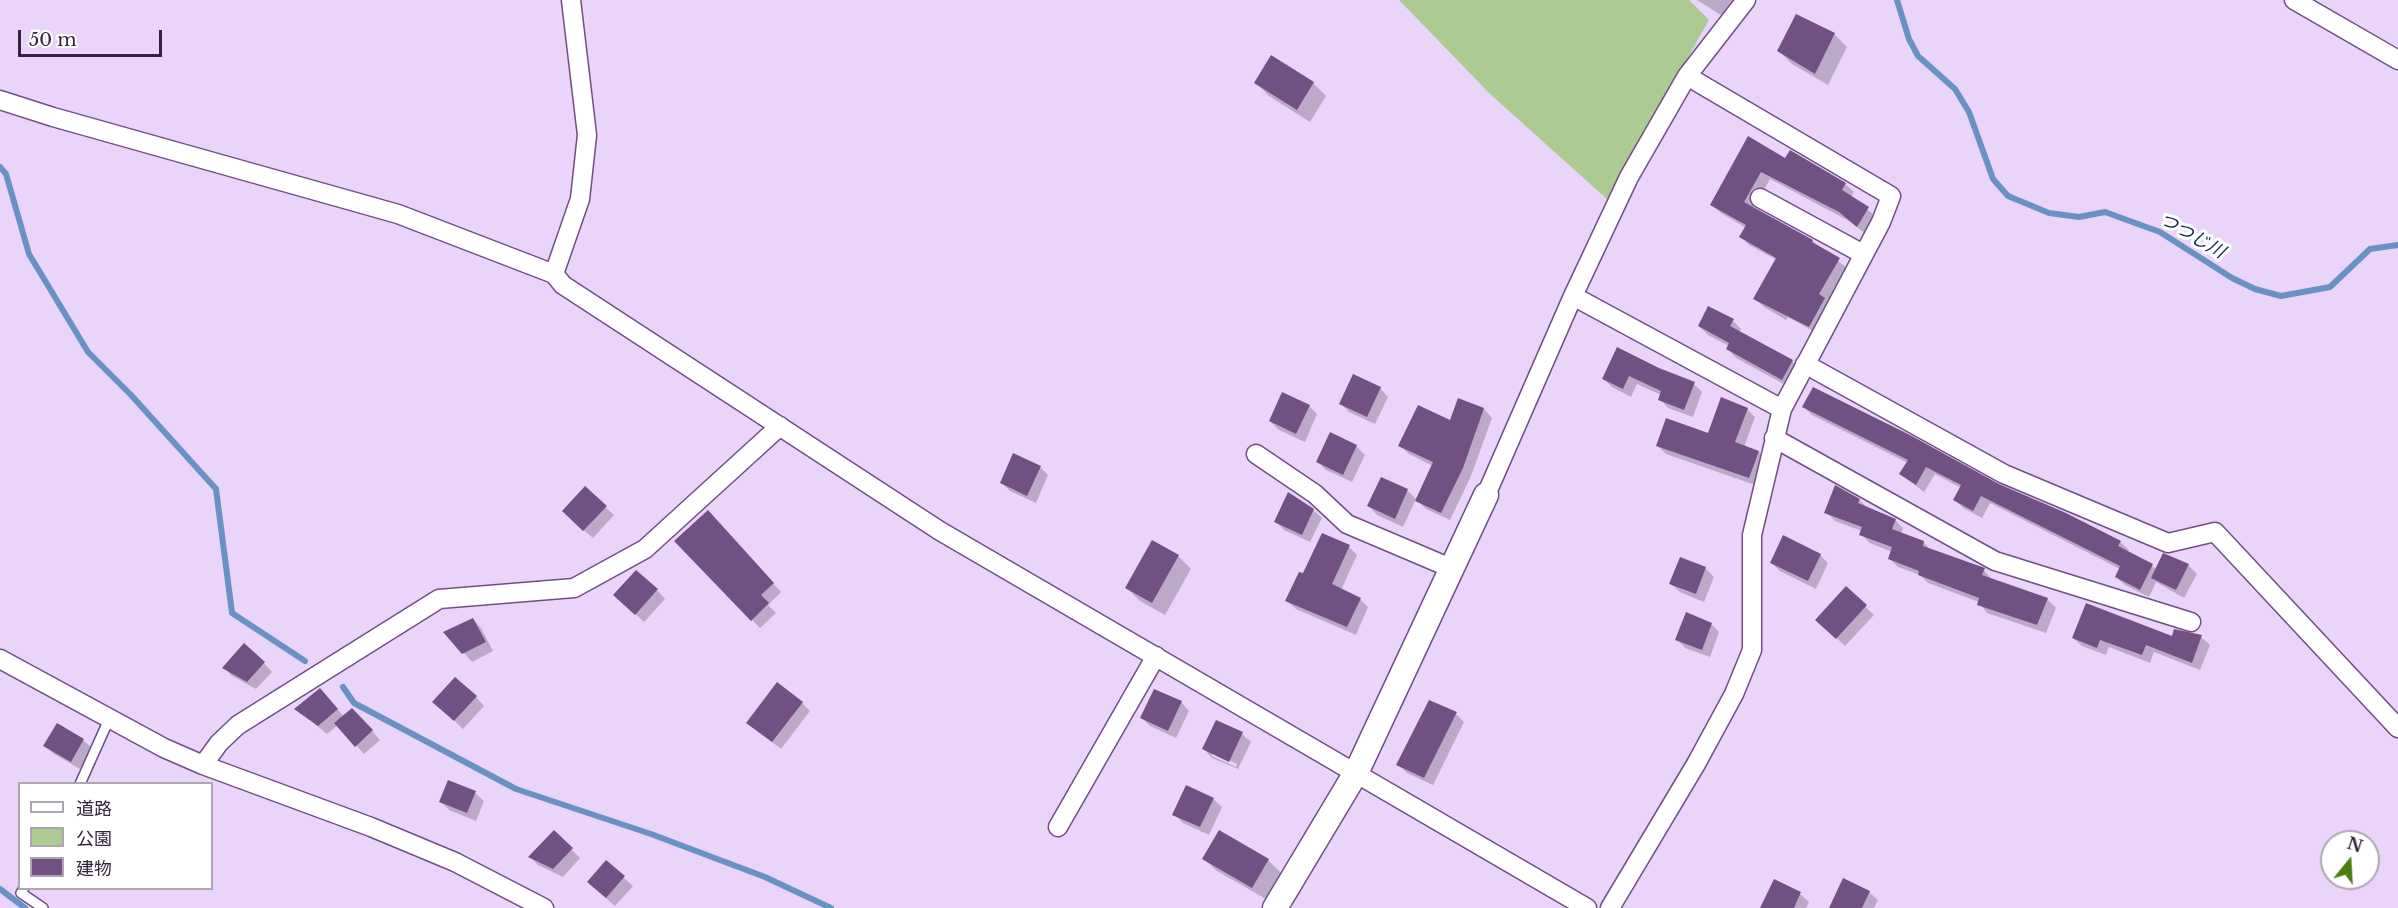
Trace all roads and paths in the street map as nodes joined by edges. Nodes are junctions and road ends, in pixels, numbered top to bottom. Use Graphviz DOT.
graph roads {
  1 [pos="571,0"];
  2 [pos="1746,0"];
  3 [pos="2294,0"];
  4 [pos="2398,60"];
  5 [pos="1687,76"];
  6 [pos="0,100"];
  7 [pos="1760,198"];
  8 [pos="1863,254"];
  9 [pos="554,274"];
  10 [pos="1573,296"];
  11 [pos="1805,364"];
  12 [pos="1782,410"];
  13 [pos="780,426"];
  14 [pos="1774,438"];
  15 [pos="1256,454"];
  16 [pos="1486,495"];
  17 [pos="1453,569"];
  18 [pos="2191,622"];
  19 [pos="1156,656"];
  20 [pos="0,659"];
  21 [pos="110,717"];
  22 [pos="2398,728"];
  23 [pos="203,765"];
  24 [pos="1357,771"];
  25 [pos="80,782"];
  26 [pos="1058,827"];
  27 [pos="23,890"];
  28 [pos="43,908"];
  29 [pos="544,908"];
  30 [pos="1275,908"];
  31 [pos="1587,908"];
  32 [pos="1610,908"];
  1 -- 9 [label="street"];
  2 -- 5 [label="street"];
  3 -- 4 [label="street"];
  5 -- 8 [label="street"];
  5 -- 10 [label="street"];
  6 -- 9 [label="street"];
  7 -- 8 [label="street"];
  8 -- 11 [label="street"];
  9 -- 13 [label="street"];
  10 -- 12 [label="street"];
  10 -- 16 [label="street"];
  11 -- 12 [label="street"];
  11 -- 22 [label="street"];
  12 -- 14 [label="street"];
  13 -- 19 [label="street"];
  13 -- 23 [label="street"];
  14 -- 18 [label="street"];
  14 -- 32 [label="street"];
  15 -- 17 [label="street"];
  16 -- 17 [label="street"];
  17 -- 24 [label="street"];
  19 -- 24 [label="street"];
  19 -- 26 [label="street"];
  20 -- 21 [label="street"];
  21 -- 23 [label="street"];
  21 -- 25 [label="lane"];
  23 -- 29 [label="street"];
  24 -- 30 [label="street"];
  24 -- 31 [label="street"];
  27 -- 28 [label="lane"];
}
